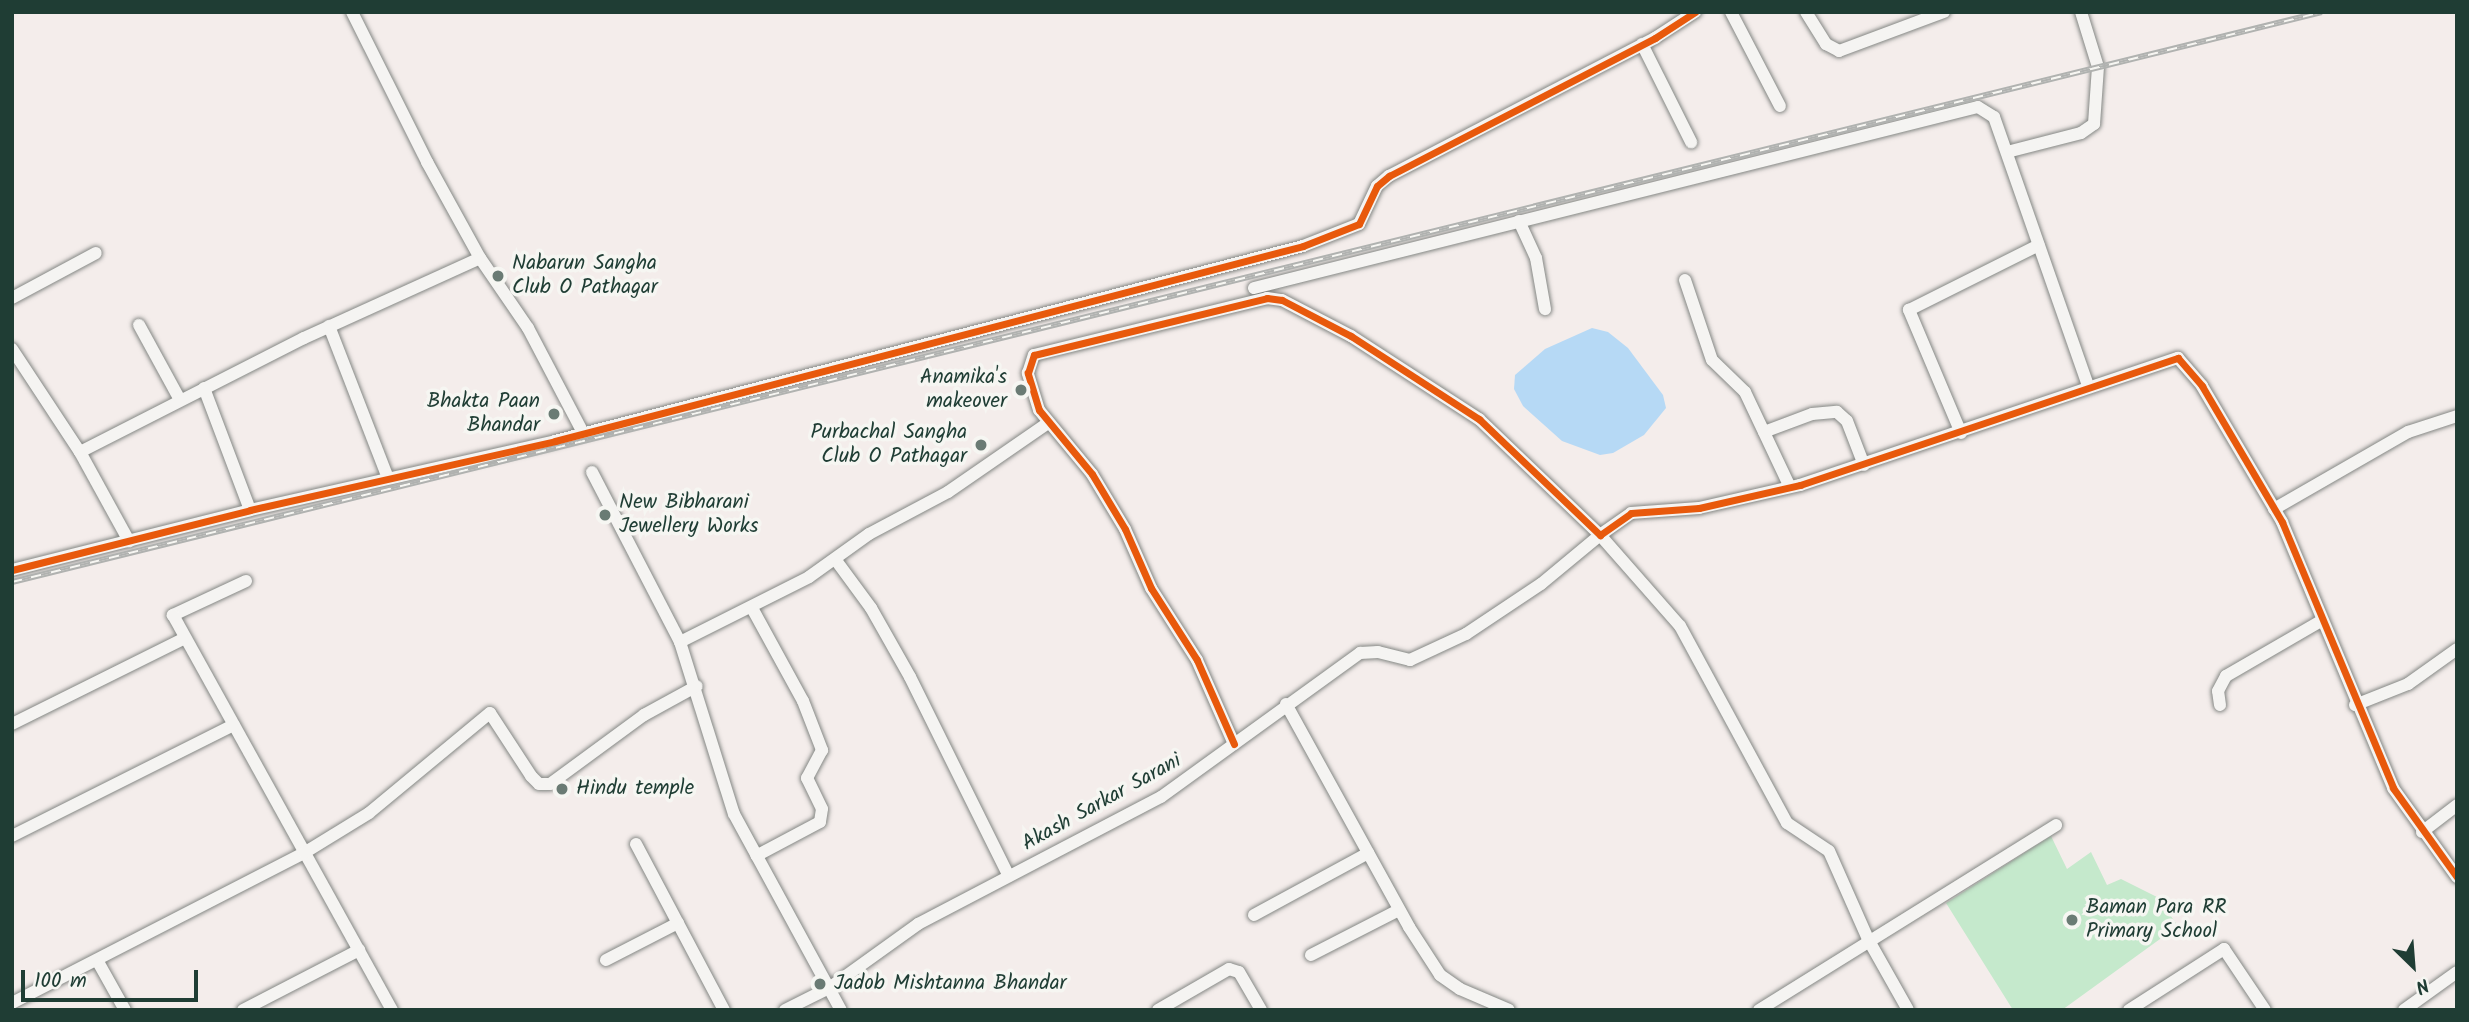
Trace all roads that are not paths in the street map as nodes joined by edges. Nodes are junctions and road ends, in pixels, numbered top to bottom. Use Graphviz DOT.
graph roads {
  1 [pos="352,12"];
  2 [pos="1695,12"];
  3 [pos="1731,12"];
  4 [pos="1807,12"];
  5 [pos="1944,12"];
  6 [pos="2081,12"];
  7 [pos="1642,44"];
  8 [pos="1780,106"];
  9 [pos="1691,142"];
  10 [pos="2007,152"];
  11 [pos="1519,221"];
  12 [pos="2039,245"];
  13 [pos="96,253"];
  14 [pos="480,258"];
  15 [pos="1246,263"];
  16 [pos="1685,280"];
  17 [pos="1256,294"];
  18 [pos="12,298"];
  19 [pos="1545,309"];
  20 [pos="139,325"];
  21 [pos="329,326"];
  22 [pos="12,349"];
  23 [pos="2088,386"];
  24 [pos="204,388"];
  25 [pos="180,400"];
  26 [pos="2457,416"];
  27 [pos="1048,423"];
  28 [pos="582,431"];
  29 [pos="1764,432"];
  30 [pos="1961,433"];
  31 [pos="80,452"];
  32 [pos="1864,465"];
  33 [pos="592,472"];
  34 [pos="388,478"];
  35 [pos="1790,487"];
  36 [pos="2274,509"];
  37 [pos="250,510"];
  38 [pos="1600,535"];
  39 [pos="129,541"];
  40 [pos="835,559"];
  41 [pos="12,570"];
  42 [pos="246,581"];
  43 [pos="752,608"];
  44 [pos="2321,621"];
  45 [pos="185,638"];
  46 [pos="680,642"];
  47 [pos="2457,649"];
  48 [pos="697,685"];
  49 [pos="1286,704"];
  50 [pos="2220,705"];
  51 [pos="2355,705"];
  52 [pos="12,724"];
  53 [pos="234,725"];
  54 [pos="1234,744"];
  55 [pos="2457,805"];
  56 [pos="2056,825"];
  57 [pos="2421,832"];
  58 [pos="12,836"];
  59 [pos="636,844"];
  60 [pos="304,853"];
  61 [pos="1368,853"];
  62 [pos="756,856"];
  63 [pos="2456,875"];
  64 [pos="1009,876"];
  65 [pos="1399,910"];
  66 [pos="1254,915"];
  67 [pos="678,923"];
  68 [pos="1870,943"];
  69 [pos="359,950"];
  70 [pos="1311,955"];
  71 [pos="97,960"];
  72 [pos="606,960"];
  73 [pos="2457,972"];
  74 [pos="829,988"];
  75 [pos="12,1003"];
  76 [pos="125,1010"];
  77 [pos="243,1010"];
  78 [pos="392,1010"];
  79 [pos="724,1010"];
  80 [pos="785,1010"];
  81 [pos="841,1010"];
  82 [pos="1158,1010"];
  83 [pos="1261,1010"];
  84 [pos="1509,1010"];
  85 [pos="1759,1010"];
  86 [pos="1908,1010"];
  87 [pos="2129,1010"];
  88 [pos="2265,1010"];
  89 [pos="2403,1010"];
  1 -- 14 [label="street"];
  2 -- 7 [label="street"];
  3 -- 8 [label="street"];
  4 -- 5 [label="street"];
  6 -- 10 [label="street"];
  7 -- 9 [label="street"];
  7 -- 15 [label="street"];
  10 -- 11 [label="street"];
  10 -- 12 [label="street"];
  11 -- 17 [label="street"];
  11 -- 19 [label="street"];
  12 -- 23 [label="street"];
  12 -- 30 [label="street"];
  13 -- 18 [label="street"];
  14 -- 21 [label="street"];
  14 -- 28 [label="street"];
  15 -- 17 [label="street"];
  15 -- 28 [label="street"];
  16 -- 29 [label="street"];
  17 -- 27 [label="street"];
  17 -- 38 [label="street"];
  20 -- 25 [label="street"];
  21 -- 24 [label="street"];
  21 -- 34 [label="street"];
  22 -- 31 [label="street"];
  23 -- 30 [label="street, Akash Sarkar Sarani"];
  23 -- 36 [label="street, Akash Sarkar Sarani"];
  24 -- 25 [label="street"];
  24 -- 37 [label="street"];
  25 -- 31 [label="street"];
  26 -- 36 [label="street"];
  27 -- 40 [label="street"];
  27 -- 54 [label="street"];
  28 -- 34 [label="street"];
  29 -- 32 [label="street"];
  29 -- 35 [label="street"];
  30 -- 32 [label="street, Akash Sarkar Sarani"];
  31 -- 39 [label="street"];
  32 -- 35 [label="street, Akash Sarkar Sarani"];
  33 -- 46 [label="street"];
  34 -- 37 [label="street"];
  35 -- 38 [label="street, Akash Sarkar Sarani"];
  36 -- 44 [label="street"];
  37 -- 39 [label="street"];
  38 -- 49 [label="street, Akash Sarkar Sarani"];
  38 -- 68 [label="street"];
  39 -- 41 [label="street"];
  40 -- 43 [label="street"];
  40 -- 64 [label="street"];
  42 -- 45 [label="street"];
  43 -- 46 [label="street"];
  43 -- 62 [label="street"];
  44 -- 50 [label="street"];
  44 -- 51 [label="street"];
  45 -- 52 [label="street"];
  45 -- 53 [label="street"];
  46 -- 48 [label="street"];
  47 -- 51 [label="street"];
  48 -- 60 [label="street"];
  48 -- 62 [label="street"];
  49 -- 54 [label="street, Akash Sarkar Sarani"];
  49 -- 61 [label="street"];
  51 -- 57 [label="street"];
  53 -- 58 [label="street"];
  53 -- 60 [label="street"];
  54 -- 64 [label="street, Akash Sarkar Sarani"];
  55 -- 57 [label="street"];
  56 -- 68 [label="street"];
  57 -- 63 [label="street"];
  59 -- 67 [label="street"];
  60 -- 69 [label="street"];
  60 -- 71 [label="street"];
  61 -- 65 [label="street"];
  61 -- 66 [label="street"];
  62 -- 74 [label="street"];
  64 -- 74 [label="street, Akash Sarkar Sarani"];
  65 -- 70 [label="street"];
  65 -- 84 [label="street"];
  67 -- 72 [label="street"];
  67 -- 79 [label="street"];
  68 -- 85 [label="street"];
  68 -- 86 [label="street"];
  69 -- 77 [label="street"];
  69 -- 78 [label="street"];
  71 -- 75 [label="street"];
  71 -- 76 [label="street"];
  73 -- 89 [label="street"];
  74 -- 80 [label="street, Akash Sarkar Sarani"];
  74 -- 81 [label="street"];
  82 -- 83 [label="street"];
  87 -- 88 [label="street"];
}
